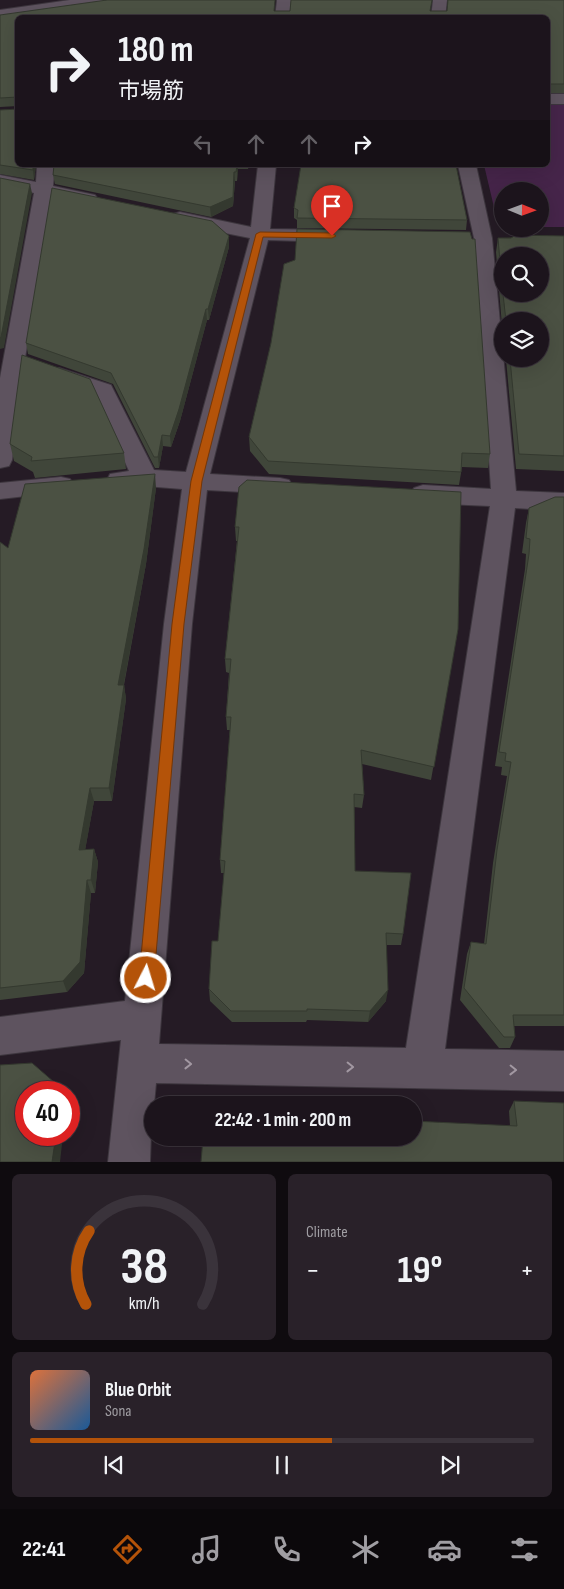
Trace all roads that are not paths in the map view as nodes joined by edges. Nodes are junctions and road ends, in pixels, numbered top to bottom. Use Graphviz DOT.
graph roads {
  1 [pos="284,0"];
  2 [pos="440,0"];
  3 [pos="93,1"];
  4 [pos="0,14"];
  5 [pos="86,15"];
  6 [pos="282,15"];
  7 [pos="438,15"];
  8 [pos="550,99"];
  9 [pos="564,99"];
  10 [pos="46,167"];
  11 [pos="267,167"];
  12 [pos="468,167"];
  13 [pos="0,180"];
  14 [pos="44,189"];
  15 [pos="111,203"];
  16 [pos="159,213"];
  17 [pos="260,234"];
  18 [pos="353,236"];
  19 [pos="21,362"];
  20 [pos="0,460"];
  21 [pos="145,478"];
  22 [pos="196,481"];
  23 [pos="301,487"];
  24 [pos="0,491"];
  25 [pos="398,492"];
  26 [pos="504,498"];
  27 [pos="564,502"];
  28 [pos="143,1018"];
  29 [pos="0,1036"];
  30 [pos="139,1063"];
  31 [pos="423,1068"];
  32 [pos="564,1071"];
  33 [pos="129,1162"];
  1 -- 6 [label="street"];
  2 -- 7 [label="street"];
  3 -- 4 [label="street"];
  3 -- 5 [label="street"];
  8 -- 9 [label="street"];
  10 -- 14 [label="street"];
  11 -- 17 [label="street"];
  12 -- 26 [label="street"];
  13 -- 14 [label="street"];
  14 -- 15 [label="street"];
  14 -- 19 [label="street"];
  16 -- 17 [label="street"];
  17 -- 18 [label="street"];
  17 -- 22 [label="street"];
  19 -- 20 [label="street"];
  19 -- 21 [label="street"];
  21 -- 22 [label="street"];
  21 -- 24 [label="street"];
  22 -- 23 [label="street"];
  22 -- 28 [label="street"];
  25 -- 26 [label="street"];
  26 -- 27 [label="street"];
  26 -- 31 [label="street"];
  28 -- 29 [label="street"];
  28 -- 30 [label="street"];
  30 -- 31 [label="street, one-way"];
  30 -- 33 [label="street"];
  31 -- 32 [label="street, one-way"];
}
